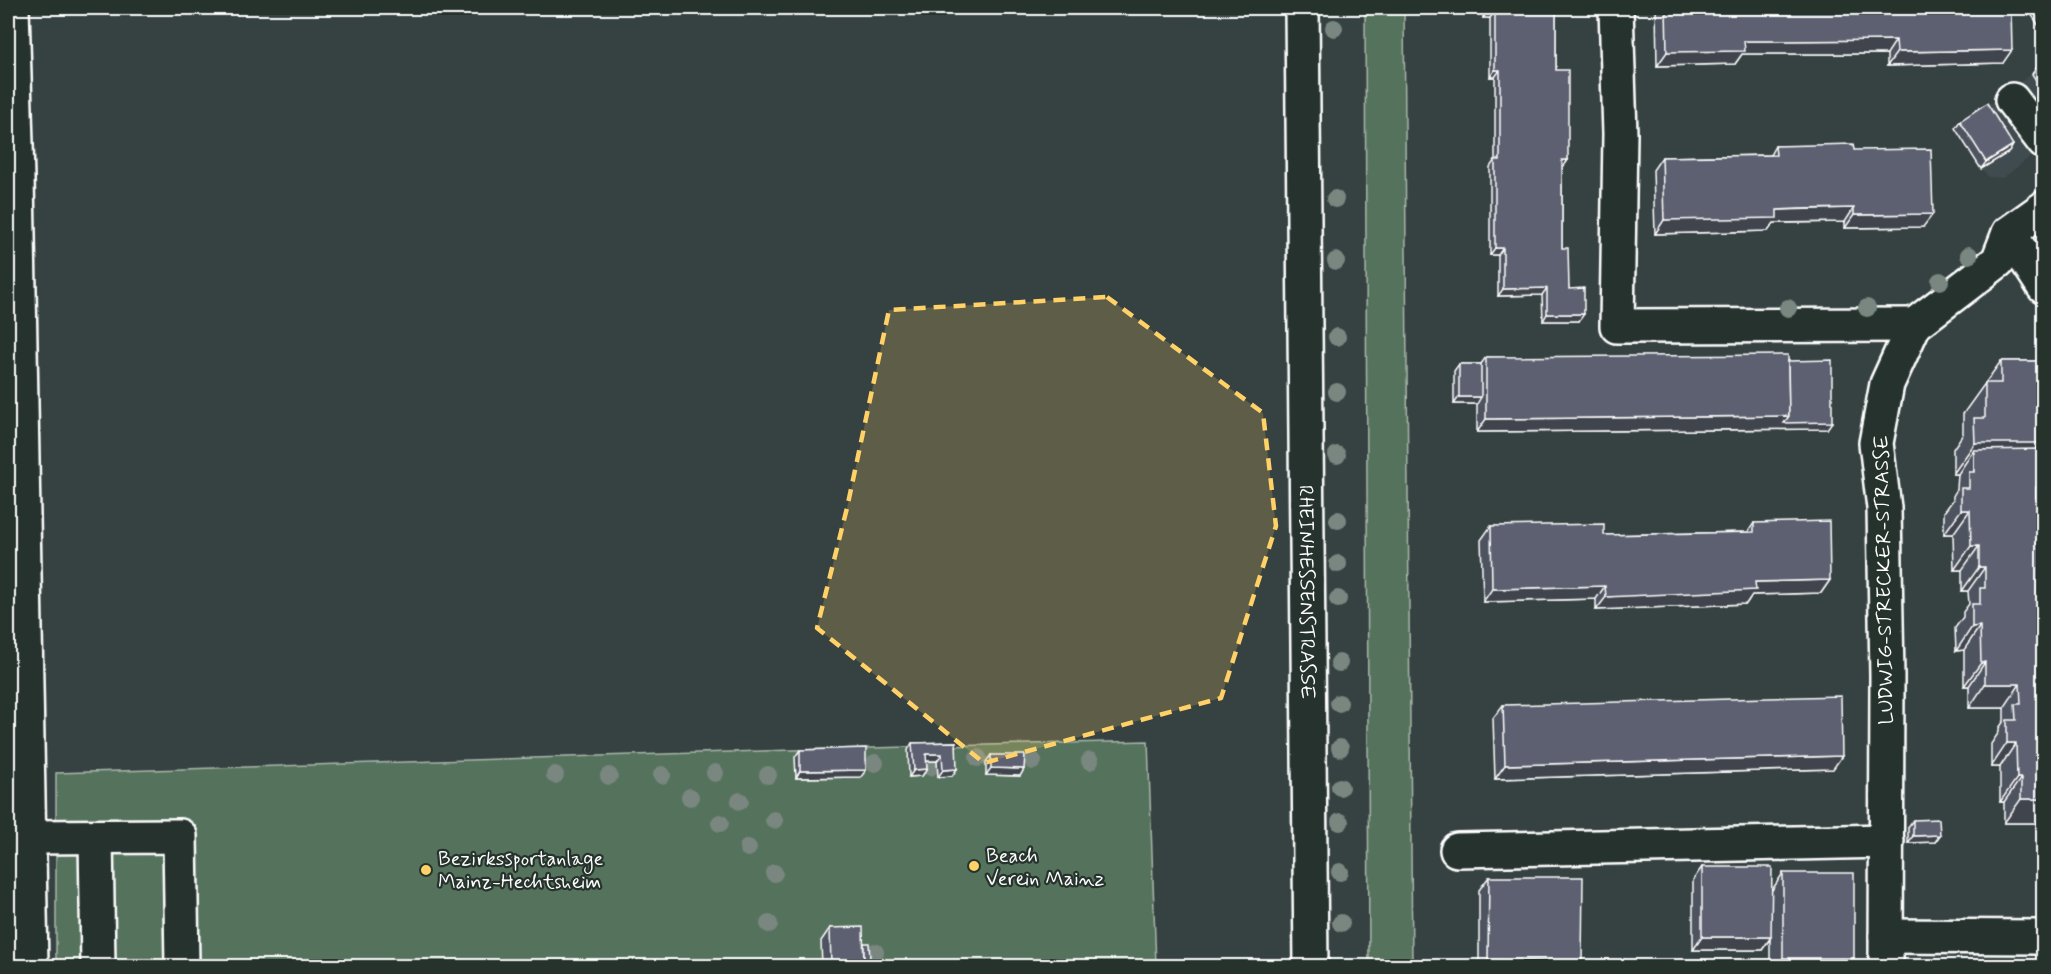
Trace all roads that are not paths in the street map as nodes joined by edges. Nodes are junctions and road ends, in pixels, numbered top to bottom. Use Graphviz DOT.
graph roads {
  1 [pos="12,8"];
  2 [pos="1279,8"];
  3 [pos="1302,8"];
  4 [pos="1616,8"];
  5 [pos="2012,99"];
  6 [pos="2043,142"];
  7 [pos="2043,208"];
  8 [pos="1305,218"];
  9 [pos="2009,233"];
  10 [pos="2043,288"];
  11 [pos="1914,325"];
  12 [pos="30,837"];
  13 [pos="96,838"];
  14 [pos="1887,841"];
  15 [pos="1457,849"];
  16 [pos="2043,937"];
  17 [pos="1886,951"];
  18 [pos="31,966"];
  19 [pos="98,966"];
  20 [pos="182,966"];
  21 [pos="1311,966"];
  1 -- 12 [label="street"];
  2 -- 8 [label="street, RHEINHESSENSTRASSE"];
  3 -- 8 [label="street, RHEINHESSENSTRASSE"];
  4 -- 11 [label="street"];
  5 -- 6 [label="street"];
  7 -- 9 [label="street"];
  8 -- 21 [label="street, RHEINHESSENSTRASSE"];
  9 -- 10 [label="street"];
  9 -- 11 [label="street, LUDWIG-STRECKER-STRASSE"];
  11 -- 14 [label="street, LUDWIG-STRECKER-STRASSE"];
  12 -- 13 [label="street"];
  12 -- 18 [label="street"];
  13 -- 19 [label="street"];
  13 -- 20 [label="street"];
  14 -- 15 [label="street"];
  14 -- 17 [label="street, LUDWIG-STRECKER-STRASSE"];
  16 -- 17 [label="street, LUDWIG-STRECKER-STRASSE"];
}
